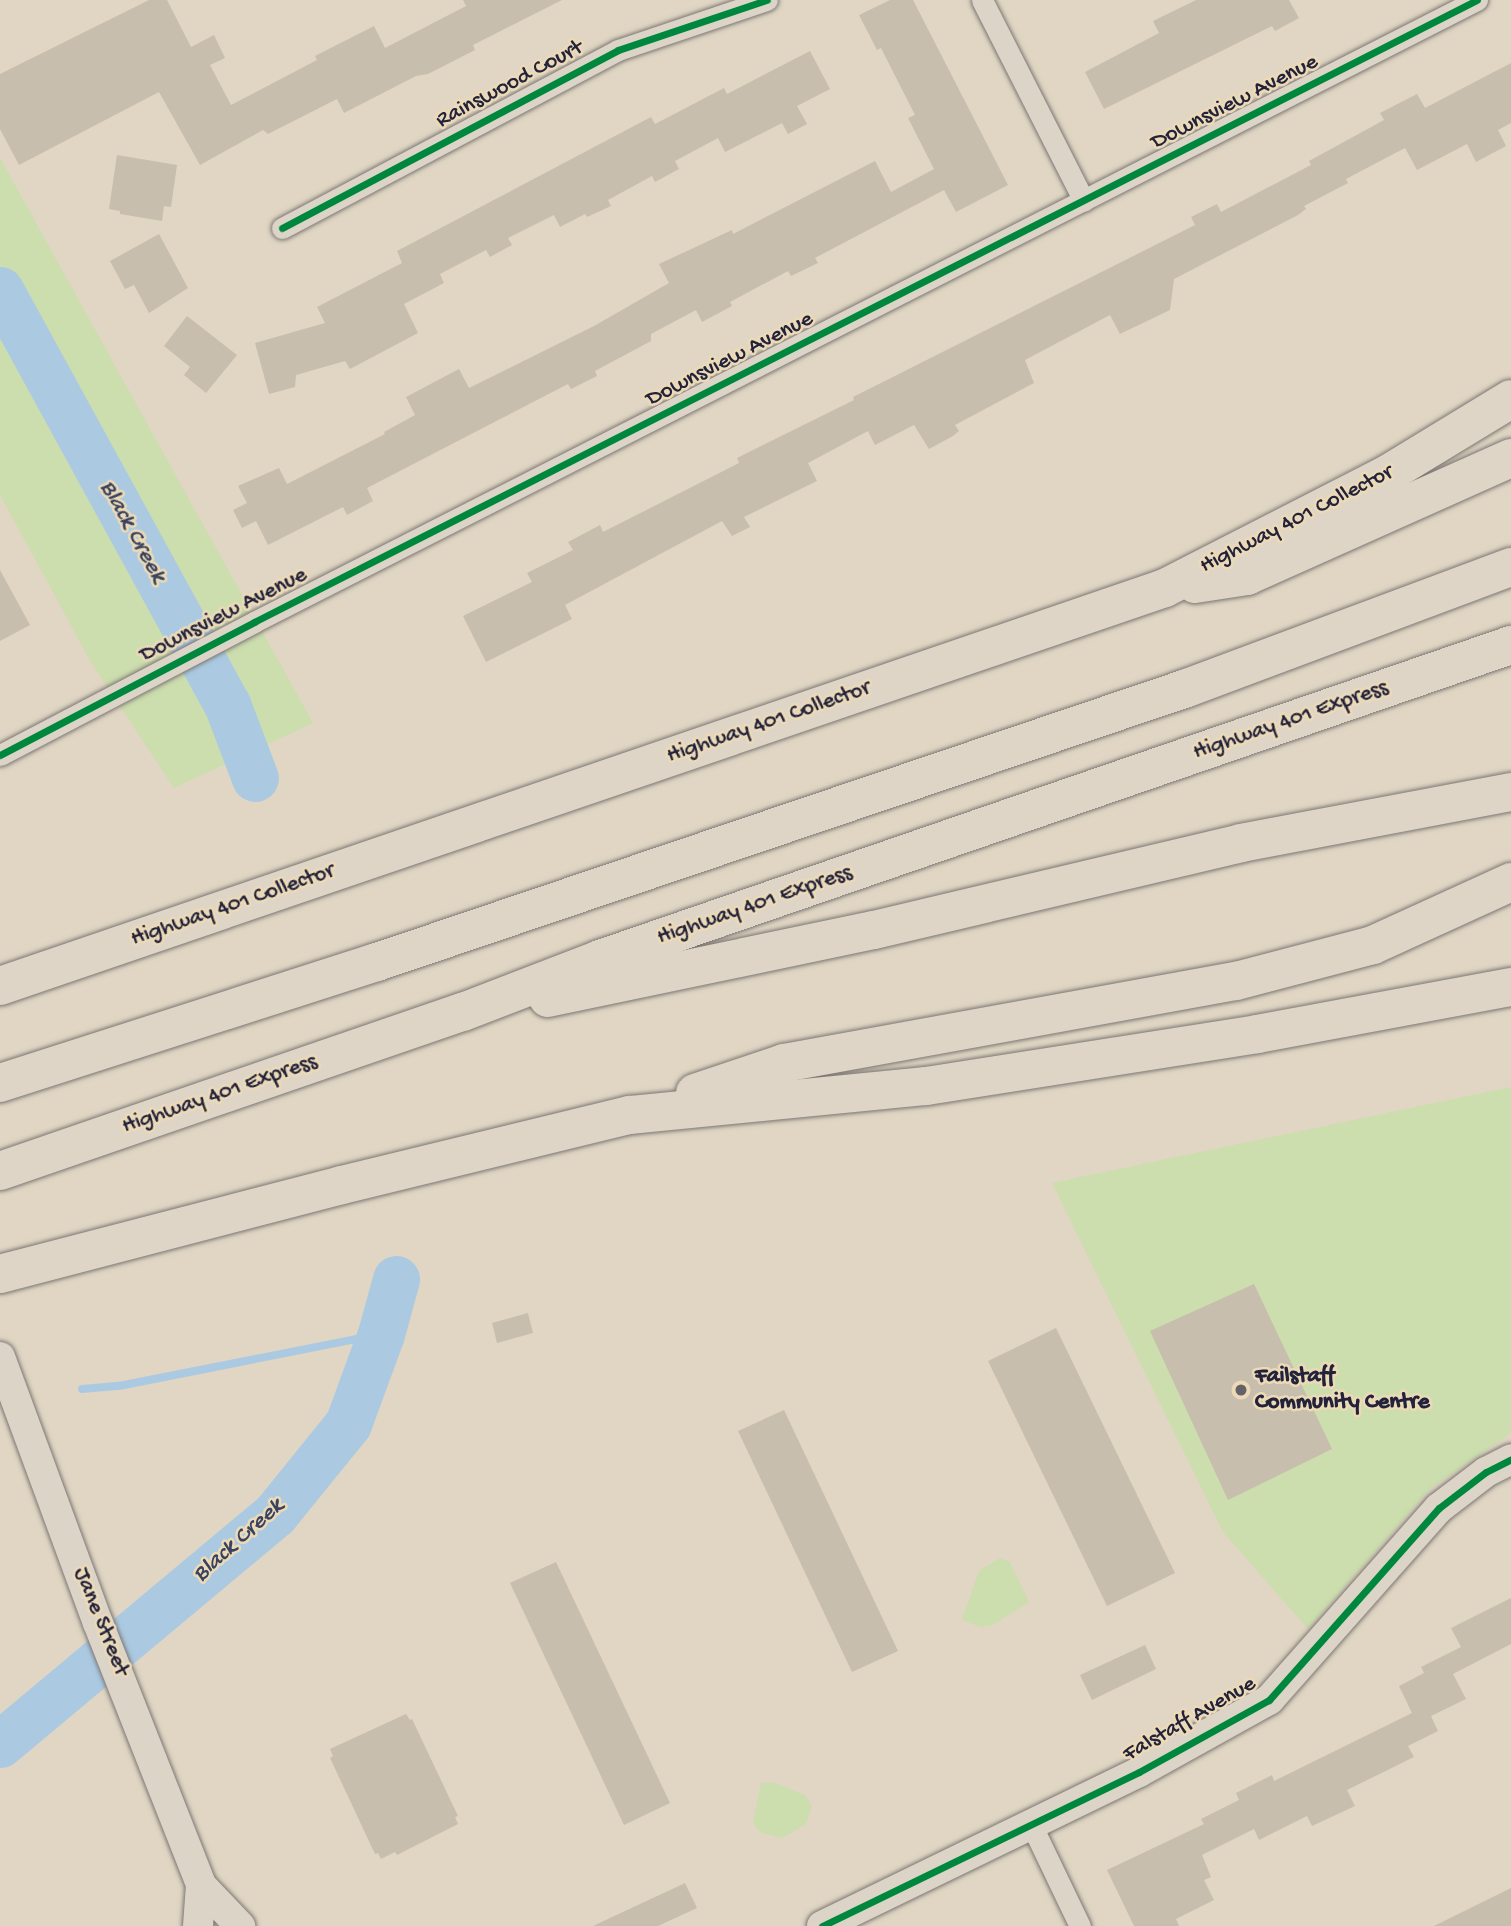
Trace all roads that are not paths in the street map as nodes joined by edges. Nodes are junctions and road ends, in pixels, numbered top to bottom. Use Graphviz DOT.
graph roads {
  1 [pos="766,0"];
  2 [pos="982,0"];
  3 [pos="1477,0"];
  4 [pos="1084,201"];
  5 [pos="282,228"];
  6 [pos="1511,399"];
  7 [pos="1511,458"];
  8 [pos="1511,567"];
  9 [pos="1165,588"];
  10 [pos="1511,645"];
  11 [pos="0,755"];
  12 [pos="1511,792"];
  13 [pos="1511,882"];
  14 [pos="0,986"];
  15 [pos="1511,988"];
  16 [pos="463,1012"];
  17 [pos="0,1083"];
  18 [pos="630,1115"];
  19 [pos="5,1169"];
  20 [pos="13,1270"];
  21 [pos="0,1357"];
  22 [pos="1511,1459"];
  23 [pos="1032,1826"];
  24 [pos="201,1885"];
  25 [pos="198,1926"];
  26 [pos="240,1926"];
  27 [pos="822,1926"];
  28 [pos="1080,1926"];
  1 -- 5 [label="street, Rainswood Court"];
  2 -- 4 [label="street"];
  3 -- 4 [label="street, Downsview Avenue"];
  4 -- 11 [label="street, Downsview Avenue"];
  6 -- 9 [label="highway, Highway 401 Collector"];
  7 -- 9 [label="highway"];
  8 -- 17 [label="highway"];
  9 -- 14 [label="highway, Highway 401 Collector"];
  10 -- 16 [label="highway, Highway 401 Express"];
  12 -- 16 [label="highway"];
  13 -- 18 [label="highway"];
  15 -- 18 [label="highway"];
  16 -- 19 [label="highway, Highway 401 Express"];
  18 -- 20 [label="highway"];
  21 -- 24 [label="street, Jane Street"];
  22 -- 23 [label="street, Falstaff Avenue"];
  23 -- 27 [label="street, Falstaff Avenue"];
  23 -- 28 [label="street"];
  24 -- 25 [label="street, Jane Street"];
  24 -- 26 [label="street, Jane Street"];
}
